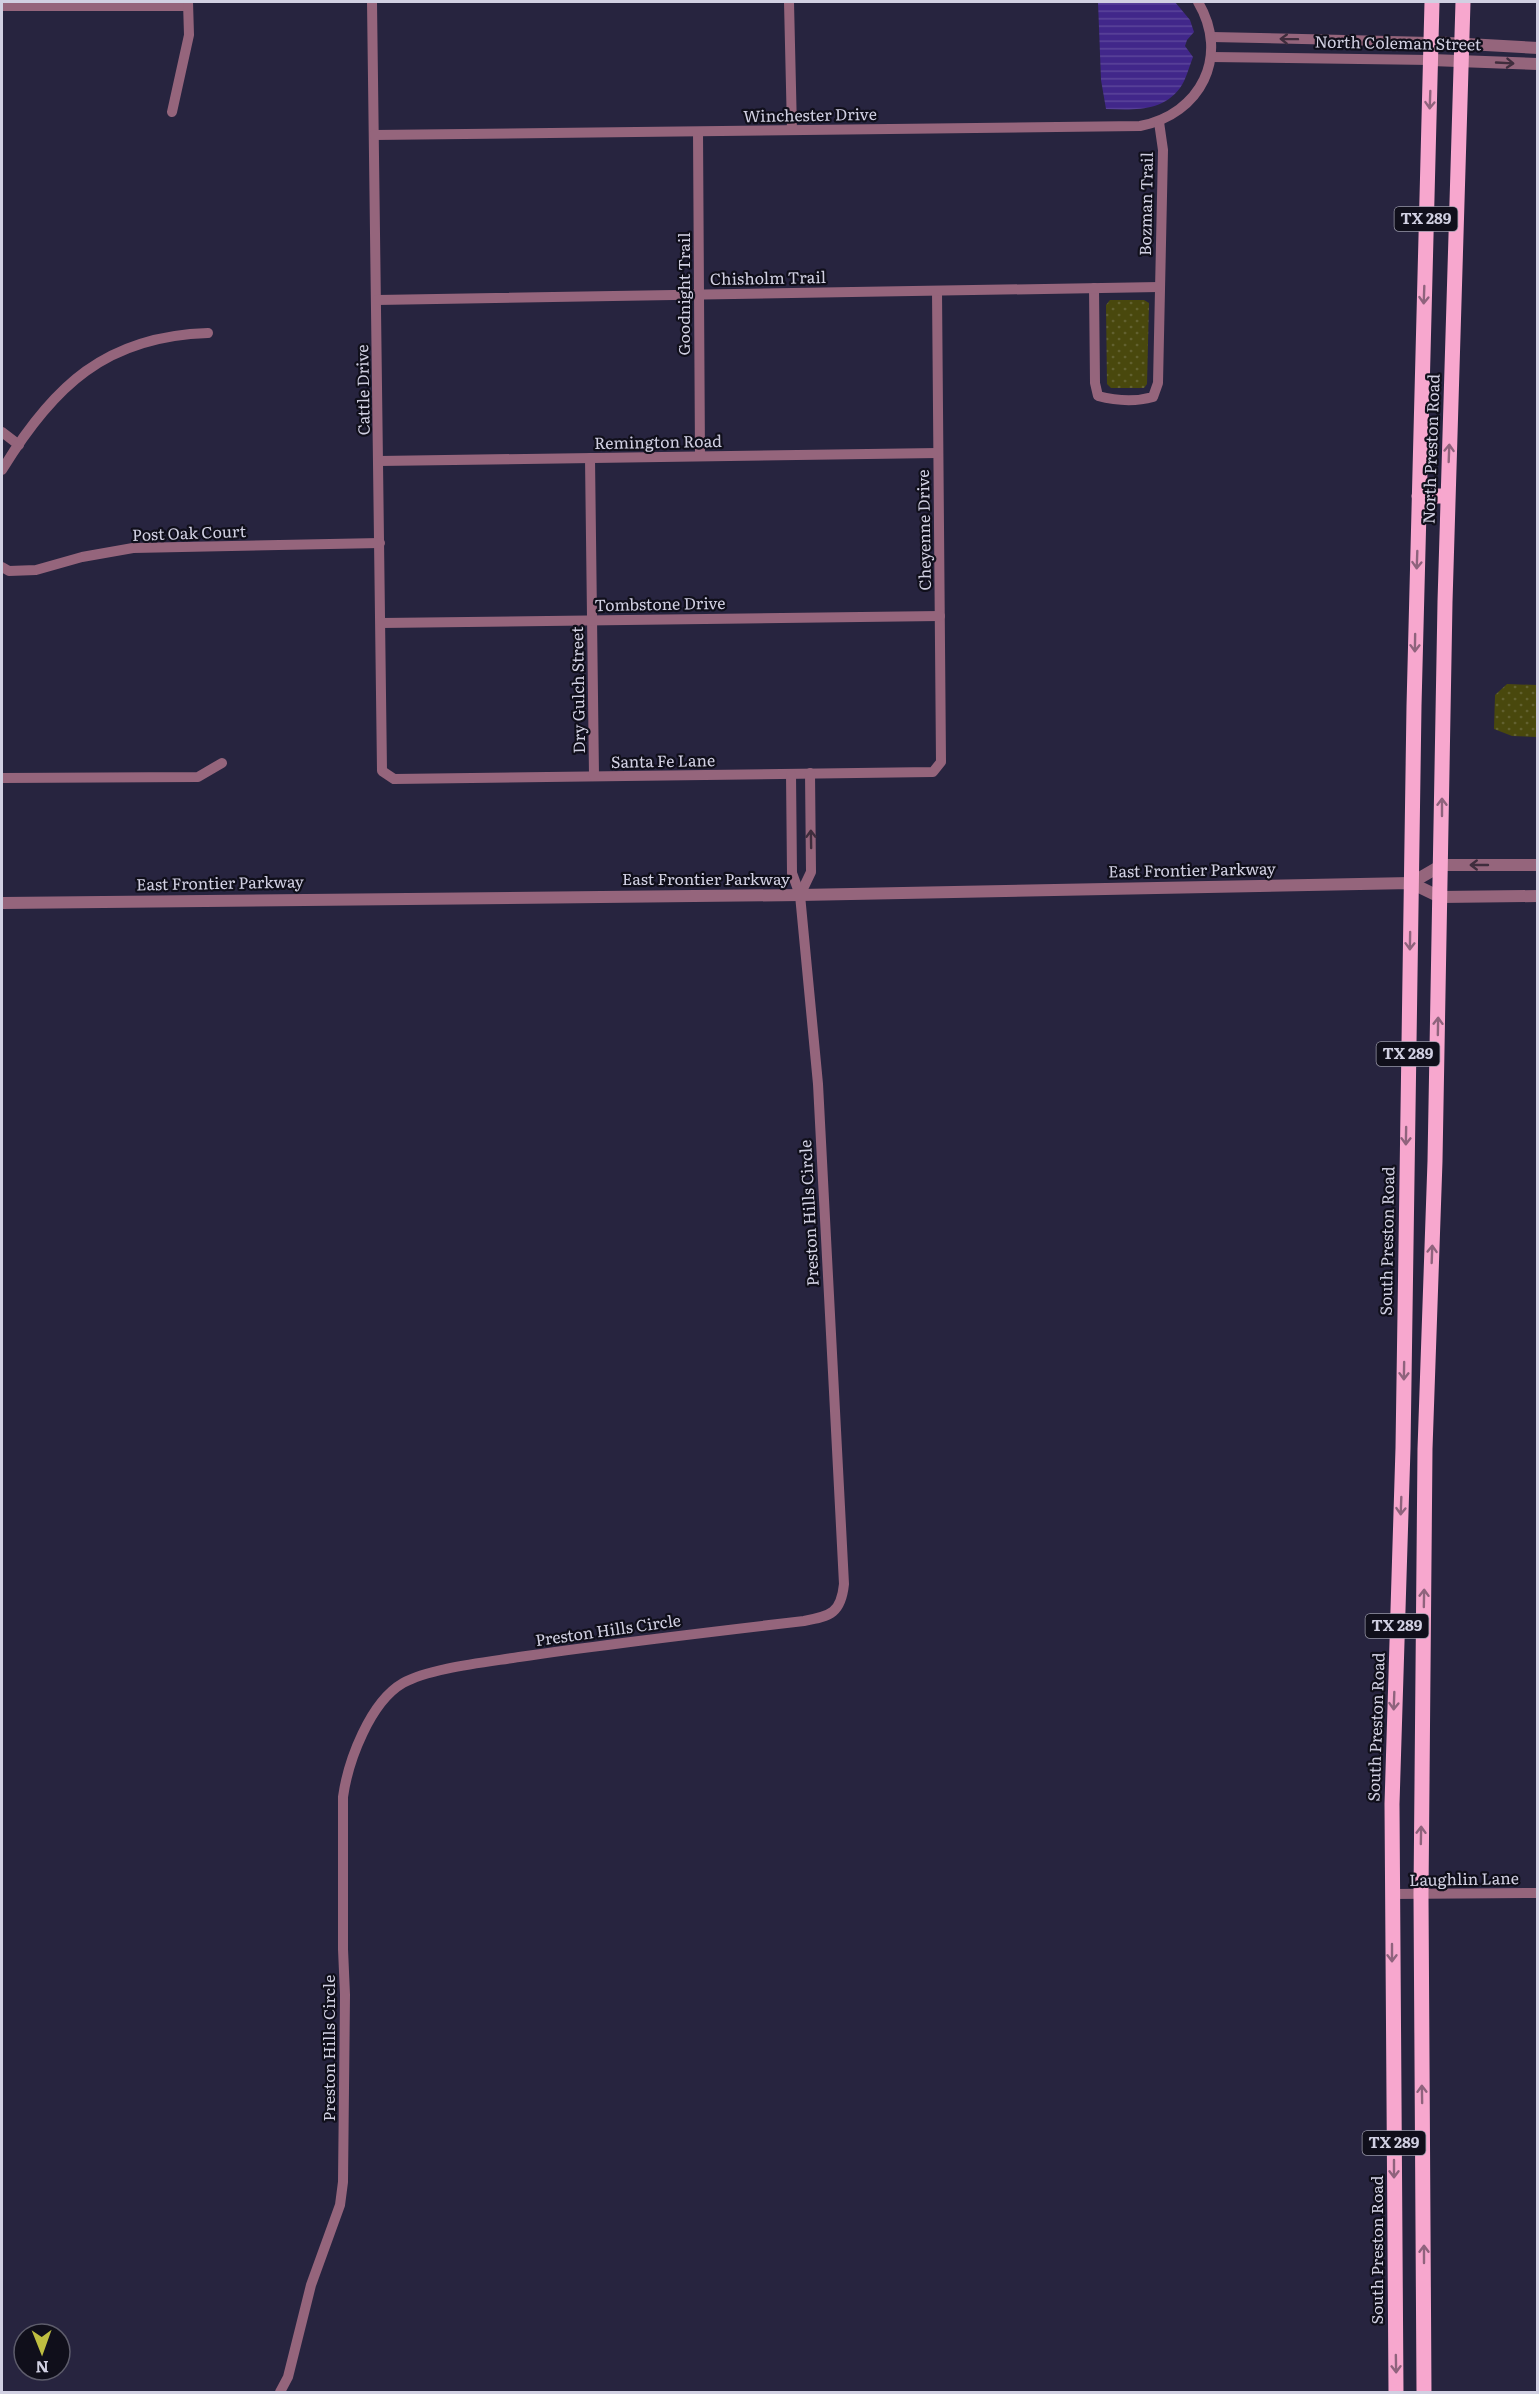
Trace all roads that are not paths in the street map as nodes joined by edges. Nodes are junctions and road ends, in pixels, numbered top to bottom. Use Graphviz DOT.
graph roads {
  1 [pos="372,2"];
  2 [pos="789,2"];
  3 [pos="1198,2"];
  4 [pos="1432,2"];
  5 [pos="1462,2"];
  6 [pos="188,4"];
  7 [pos="2,6"];
  8 [pos="1212,37"];
  9 [pos="1257,38"];
  10 [pos="1431,42"];
  11 [pos="1462,44"];
  12 [pos="1538,48"];
  13 [pos="1211,57"];
  14 [pos="1257,58"];
  15 [pos="1431,60"];
  16 [pos="1461,61"];
  17 [pos="1538,64"];
  18 [pos="172,112"];
  19 [pos="1159,122"];
  20 [pos="792,130"];
  21 [pos="698,132"];
  22 [pos="374,135"];
  23 [pos="1160,287"];
  24 [pos="1094,288"];
  25 [pos="937,291"];
  26 [pos="698,294"];
  27 [pos="377,300"];
  28 [pos="208,333"];
  29 [pos="2,432"];
  30 [pos="19,445"];
  31 [pos="938,453"];
  32 [pos="700,456"];
  33 [pos="590,458"];
  34 [pos="379,461"];
  35 [pos="2,470"];
  36 [pos="1419,503"];
  37 [pos="1447,504"];
  38 [pos="380,543"];
  39 [pos="2,567"];
  40 [pos="940,616"];
  41 [pos="592,620"];
  42 [pos="381,623"];
  43 [pos="222,763"];
  44 [pos="938,768"];
  45 [pos="810,773"];
  46 [pos="791,774"];
  47 [pos="387,777"];
  48 [pos="594,777"];
  49 [pos="2,778"];
  50 [pos="1442,865"];
  51 [pos="1538,865"];
  52 [pos="1411,883"];
  53 [pos="800,895"];
  54 [pos="1538,896"];
  55 [pos="1440,897"];
  56 [pos="2,903"];
  57 [pos="1538,1893"];
  58 [pos="1392,1894"];
  59 [pos="1420,1894"];
  60 [pos="280,2392"];
  61 [pos="1396,2392"];
  62 [pos="1424,2392"];
  1 -- 22 [label="street, Cattle Drive"];
  2 -- 20 [label="street"];
  3 -- 8 [label="street"];
  4 -- 10 [label="main road, North Preston Road / TX 289"];
  5 -- 11 [label="main road, North Preston Road / TX 289"];
  6 -- 7 [label="street"];
  6 -- 18 [label="street"];
  8 -- 9 [label="street, North Coleman Street"];
  8 -- 13 [label="street, Winchester Drive"];
  10 -- 9 [label="street, North Coleman Street, one-way"];
  9 -- 14 [label="street"];
  10 -- 11 [label="street, North Coleman Street"];
  10 -- 15 [label="main road, North Preston Road / TX 289"];
  11 -- 12 [label="street, North Coleman Street"];
  11 -- 16 [label="main road, North Preston Road / TX 289"];
  13 -- 14 [label="street, North Coleman Street"];
  13 -- 19 [label="street, Winchester Drive"];
  14 -- 15 [label="street, North Coleman Street"];
  15 -- 16 [label="street, North Coleman Street"];
  15 -- 36 [label="main road, North Preston Road / TX 289, one-way"];
  16 -- 17 [label="street, North Coleman Street, one-way"];
  37 -- 16 [label="main road, North Preston Road / TX 289, one-way"];
  19 -- 20 [label="street, Winchester Drive"];
  19 -- 23 [label="street, Bozman Trail"];
  20 -- 21 [label="street, Winchester Drive"];
  21 -- 22 [label="street, Winchester Drive"];
  21 -- 26 [label="street, Goodnight Trail"];
  22 -- 27 [label="street, Cattle Drive"];
  23 -- 24 [label="street, Chisholm Trail"];
  23 -- 24 [label="street, Bozman Trail"];
  24 -- 25 [label="street, Chisholm Trail"];
  25 -- 26 [label="street, Chisholm Trail"];
  25 -- 31 [label="street, Cheyenne Drive"];
  26 -- 27 [label="street, Chisholm Trail"];
  26 -- 32 [label="street, Goodnight Trail"];
  27 -- 34 [label="street, Cattle Drive"];
  28 -- 30 [label="street"];
  29 -- 30 [label="street"];
  30 -- 35 [label="street"];
  31 -- 32 [label="street, Remington Road"];
  31 -- 40 [label="street, Cheyenne Drive"];
  32 -- 33 [label="street, Remington Road"];
  33 -- 34 [label="street, Remington Road"];
  33 -- 41 [label="street, Dry Gulch Street"];
  34 -- 38 [label="street, Cattle Drive"];
  36 -- 37 [label="main road"];
  36 -- 52 [label="main road, North Preston Road / TX 289, one-way"];
  50 -- 37 [label="main road, North Preston Road / TX 289, one-way"];
  38 -- 39 [label="street, Post Oak Court"];
  38 -- 42 [label="street, Cattle Drive"];
  40 -- 41 [label="street, Tombstone Drive"];
  40 -- 44 [label="street, Cheyenne Drive"];
  41 -- 42 [label="street, Tombstone Drive"];
  41 -- 48 [label="street, Dry Gulch Street"];
  42 -- 47 [label="street, Cattle Drive"];
  43 -- 49 [label="street"];
  44 -- 45 [label="street, Santa Fe Lane"];
  45 -- 46 [label="street, Santa Fe Lane"];
  53 -- 45 [label="street, one-way"];
  46 -- 48 [label="street, Santa Fe Lane"];
  46 -- 53 [label="street, Preston Hills Circle"];
  47 -- 48 [label="street, Santa Fe Lane"];
  51 -- 50 [label="street, one-way"];
  50 -- 52 [label="street"];
  50 -- 55 [label="main road, North Preston Road / TX 289"];
  52 -- 53 [label="street, East Frontier Parkway"];
  52 -- 55 [label="street"];
  52 -- 58 [label="main road, South Preston Road / TX 289, one-way"];
  53 -- 56 [label="street, East Frontier Parkway"];
  53 -- 60 [label="street, Preston Hills Circle"];
  54 -- 55 [label="street"];
  59 -- 55 [label="main road, TX 289, one-way"];
  57 -- 59 [label="street, Laughlin Lane"];
  58 -- 59 [label="street, Laughlin Lane"];
  58 -- 61 [label="main road, South Preston Road / TX 289, one-way"];
  62 -- 59 [label="main road, TX 289, one-way"];
}
